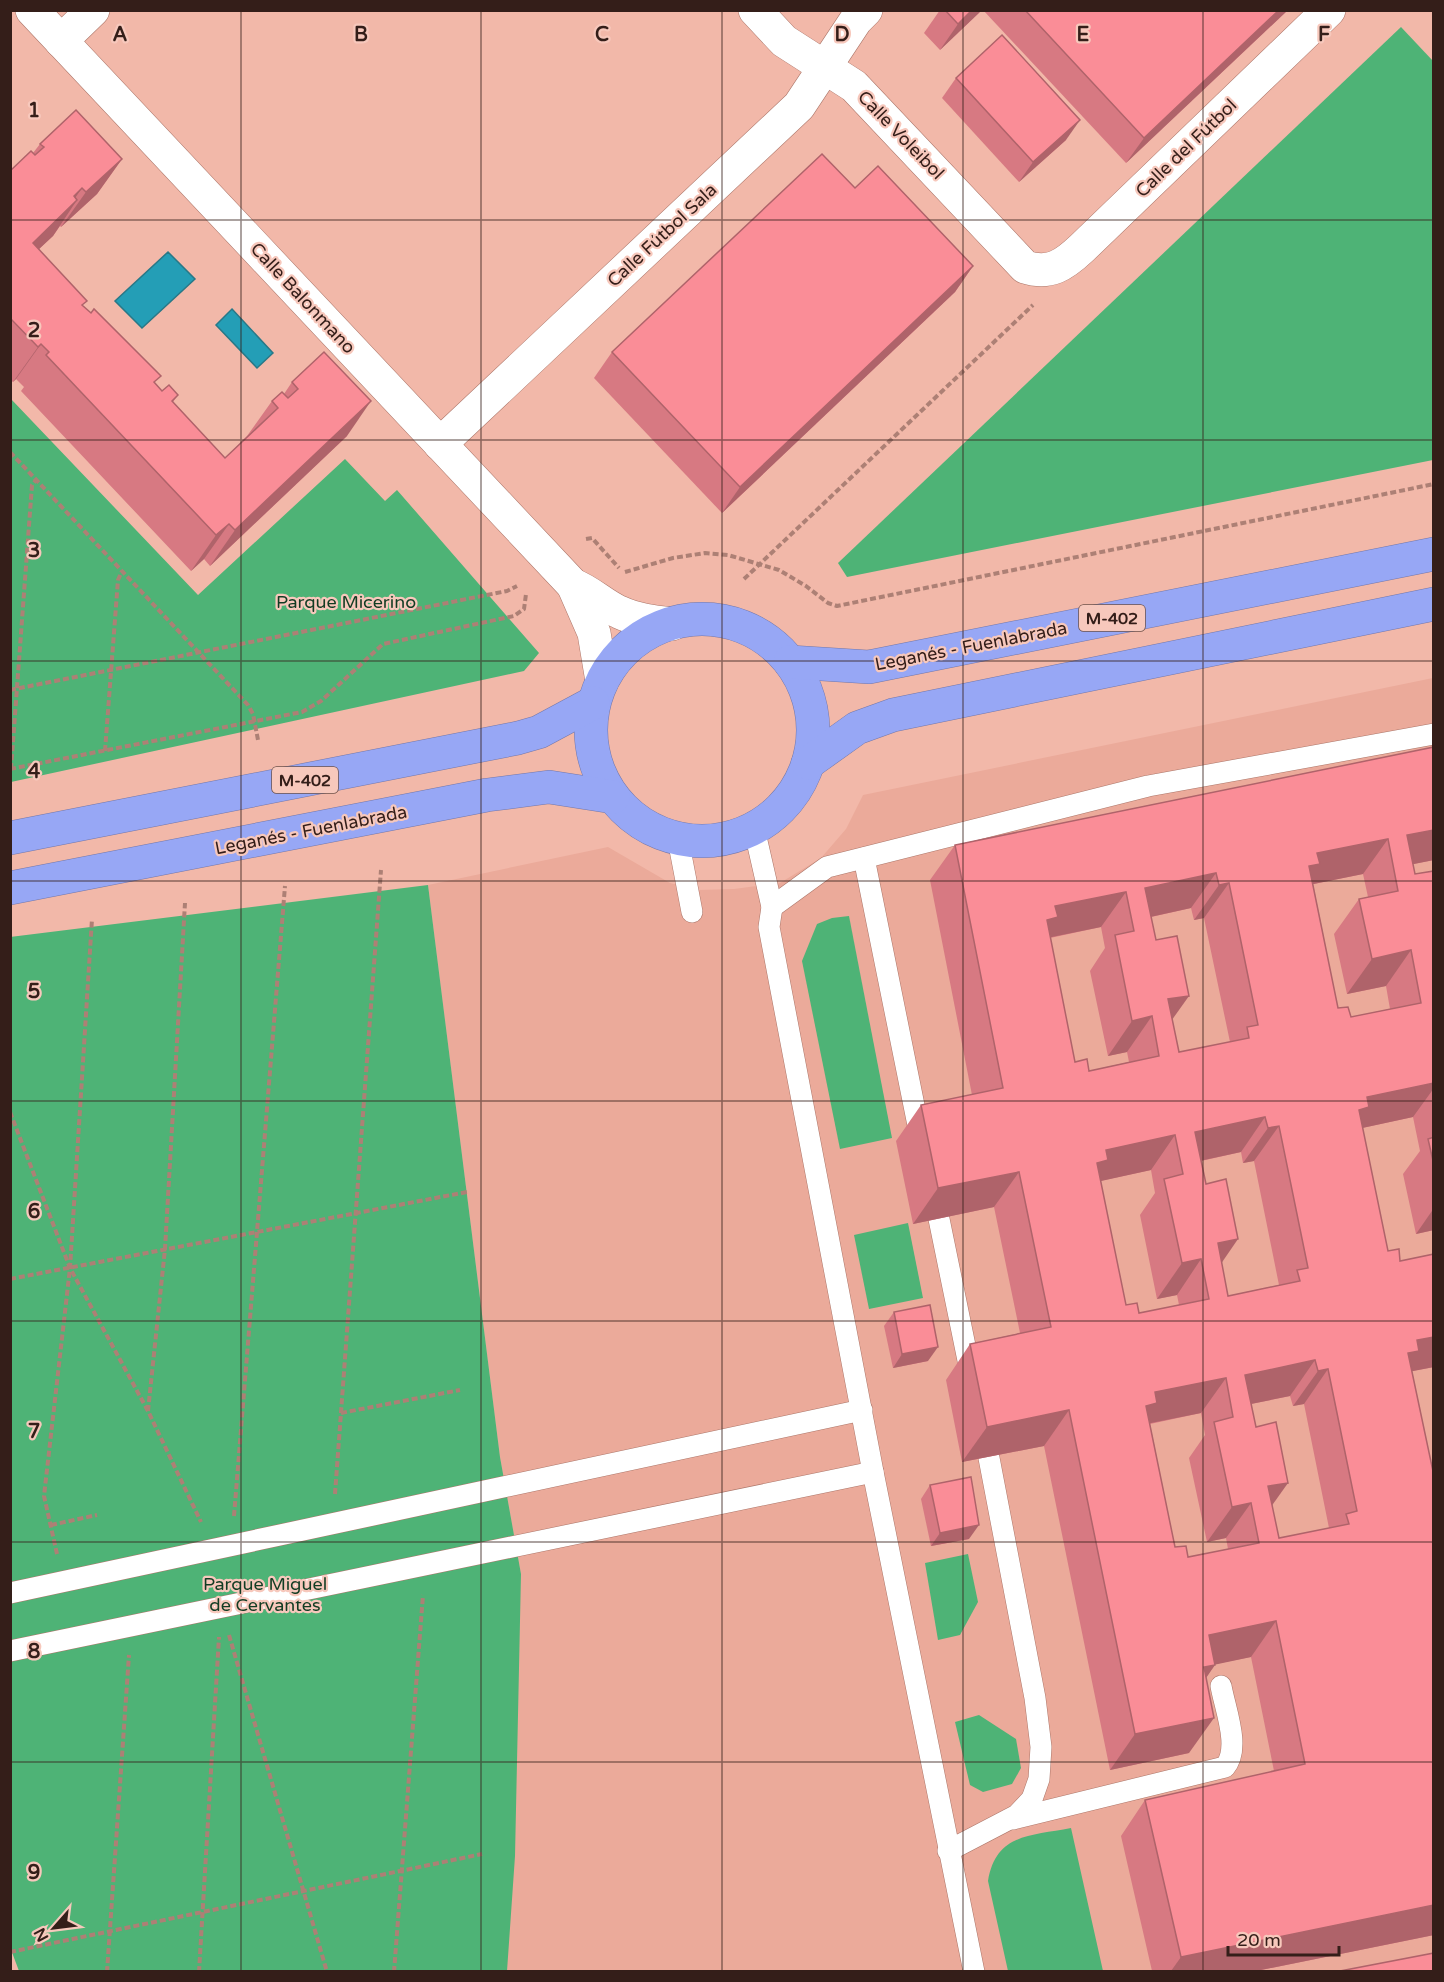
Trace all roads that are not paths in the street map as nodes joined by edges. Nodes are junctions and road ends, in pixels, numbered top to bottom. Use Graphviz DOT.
graph roads {
  1 [pos="32,10"];
  2 [pos="93,10"];
  3 [pos="755,10"];
  4 [pos="866,10"];
  5 [pos="1329,10"];
  6 [pos="61,41"];
  7 [pos="823,69"];
  8 [pos="1043,270"];
  9 [pos="440,444"];
  10 [pos="1434,554"];
  11 [pos="573,585"];
  12 [pos="1434,604"];
  13 [pos="672,624"];
  14 [pos="790,662"];
  15 [pos="598,692"];
  16 [pos="1434,734"];
  17 [pos="808,763"];
  18 [pos="613,798"];
  19 [pos="754,828"];
  20 [pos="10,838"];
  21 [pos="678,839"];
  22 [pos="864,858"];
  23 [pos="10,888"];
  24 [pos="772,907"];
  25 [pos="692,912"];
  26 [pos="920,1136"];
  27 [pos="939,1219"];
  28 [pos="971,1374"];
  29 [pos="862,1410"];
  30 [pos="989,1458"];
  31 [pos="873,1472"];
  32 [pos="10,1593"];
  33 [pos="10,1651"];
  34 [pos="1221,1686"];
  35 [pos="1007,1820"];
  36 [pos="948,1851"];
  37 [pos="974,1971"];
  1 -- 6 [label="street, Calle Balonmano"];
  2 -- 6 [label="street"];
  3 -- 7 [label="street, Calle Voleibol"];
  4 -- 7 [label="street, Calle Fútbol Sala"];
  5 -- 8 [label="street, Calle del Fútbol"];
  6 -- 9 [label="street, Calle Balonmano"];
  7 -- 8 [label="street, Calle Voleibol"];
  7 -- 9 [label="street, Calle Fútbol Sala"];
  9 -- 11 [label="street, Calle Balonmano"];
  10 -- 14 [label="highway, Leganés - Fuenlabrada / M-402"];
  11 -- 13 [label="street, Calle Balonmano"];
  11 -- 15 [label="street, Calle Balonmano"];
  12 -- 17 [label="highway, M-402"];
  13 -- 14 [label="highway, M-402"];
  13 -- 15 [label="highway, M-402"];
  14 -- 17 [label="highway, M-402"];
  15 -- 18 [label="highway, M-402"];
  15 -- 20 [label="highway, M-402"];
  16 -- 22 [label="lane"];
  17 -- 19 [label="highway, M-402"];
  18 -- 21 [label="highway, M-402"];
  18 -- 23 [label="highway, Leganés - Fuenlabrada"];
  19 -- 21 [label="highway, M-402"];
  19 -- 24 [label="lane"];
  21 -- 25 [label="lane"];
  22 -- 24 [label="lane"];
  22 -- 26 [label="lane"];
  24 -- 29 [label="lane"];
  27 -- 28 [label="lane"];
  29 -- 31 [label="lane"];
  29 -- 32 [label="lane"];
  30 -- 35 [label="lane"];
  31 -- 33 [label="lane"];
  31 -- 36 [label="lane"];
  34 -- 35 [label="lane"];
  35 -- 36 [label="lane"];
  36 -- 37 [label="lane"];
}
